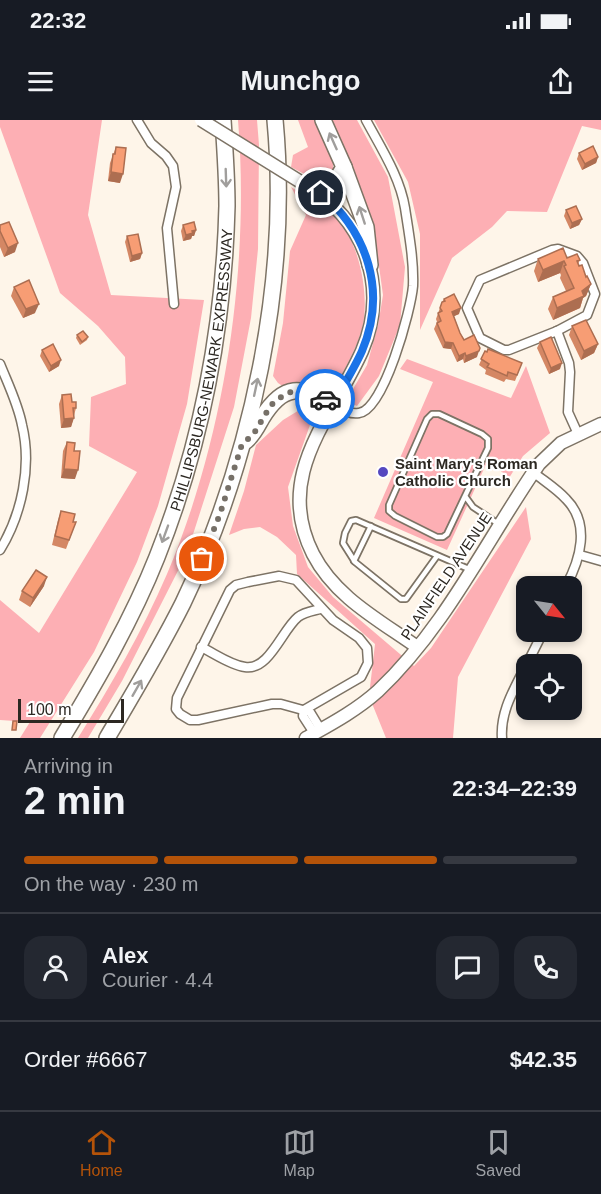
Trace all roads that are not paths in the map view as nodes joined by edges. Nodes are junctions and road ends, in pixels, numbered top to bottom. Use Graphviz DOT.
graph roads {
  1 [pos="137,120"];
  2 [pos="201,120"];
  3 [pos="223,120"];
  4 [pos="274,120"];
  5 [pos="323,120"];
  6 [pos="366,120"];
  7 [pos="344,167"];
  8 [pos="321,193"];
  9 [pos="370,265"];
  10 [pos="174,304"];
  11 [pos="557,332"];
  12 [pos="0,364"];
  13 [pos="333,404"];
  14 [pos="601,424"];
  15 [pos="578,434"];
  16 [pos="242,444"];
  17 [pos="533,472"];
  18 [pos="465,496"];
  19 [pos="500,525"];
  20 [pos="371,526"];
  21 [pos="0,550"];
  22 [pos="580,555"];
  23 [pos="437,556"];
  24 [pos="354,561"];
  25 [pos="601,561"];
  26 [pos="471,570"];
  27 [pos="571,576"];
  28 [pos="320,609"];
  29 [pos="201,647"];
  30 [pos="417,648"];
  31 [pos="516,686"];
  32 [pos="304,710"];
  33 [pos="314,734"];
  34 [pos="62,738"];
  35 [pos="107,738"];
  36 [pos="502,738"];
  1 -- 10 [label="street"];
  2 -- 8 [label="main road, bridge"];
  3 -- 34 [label="highway, PHILLIPSBURG-NEWARK EXPRESSWAY, one-way"];
  16 -- 4 [label="highway, one-way"];
  7 -- 5 [label="highway, one-way"];
  6 -- 13 [label="street"];
  7 -- 8 [label="highway"];
  9 -- 7 [label="highway, one-way"];
  8 -- 9 [label="main road"];
  9 -- 13 [label="main road"];
  11 -- 11 [label="street"];
  11 -- 15 [label="street"];
  12 -- 21 [label="street"];
  13 -- 16 [label="highway"];
  13 -- 30 [label="main road"];
  14 -- 15 [label="main road, PLAINFIELD AVENUE"];
  15 -- 17 [label="main road, PLAINFIELD AVENUE"];
  35 -- 16 [label="highway, one-way"];
  17 -- 19 [label="main road, PLAINFIELD AVENUE"];
  17 -- 22 [label="street"];
  18 -- 18 [label="lane"];
  18 -- 19 [label="lane"];
  19 -- 26 [label="main road, PLAINFIELD AVENUE"];
  20 -- 23 [label="lane"];
  20 -- 24 [label="lane"];
  20 -- 24 [label="lane"];
  22 -- 25 [label="street"];
  22 -- 27 [label="street"];
  23 -- 24 [label="lane"];
  23 -- 26 [label="lane"];
  26 -- 30 [label="main road, PLAINFIELD AVENUE"];
  28 -- 29 [label="street"];
  28 -- 29 [label="street"];
  28 -- 32 [label="street"];
  29 -- 32 [label="street"];
  30 -- 33 [label="main road, PLAINFIELD AVENUE"];
  31 -- 36 [label="street"];
  32 -- 33 [label="street"];
}
